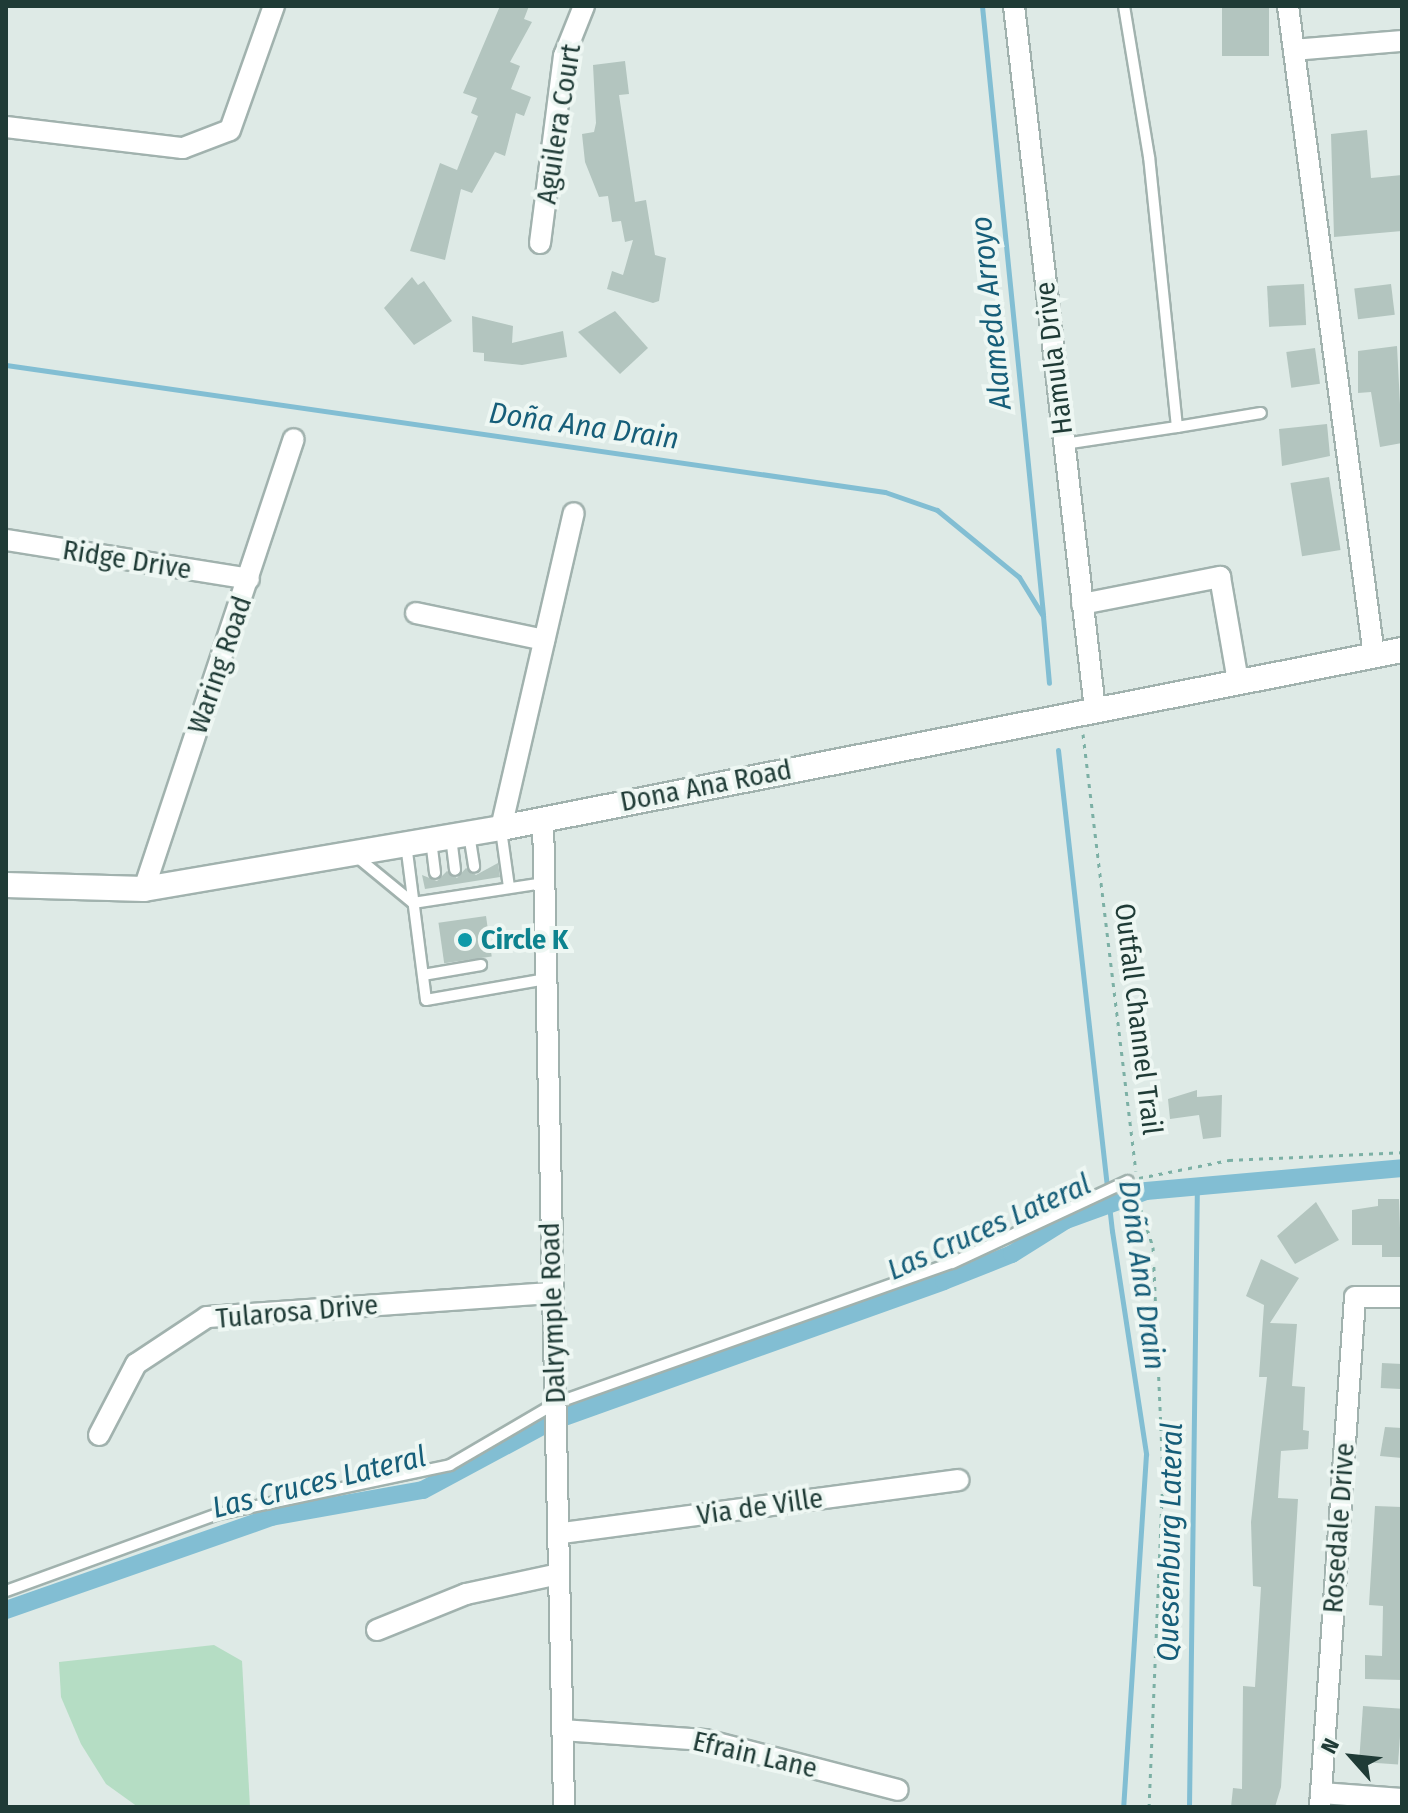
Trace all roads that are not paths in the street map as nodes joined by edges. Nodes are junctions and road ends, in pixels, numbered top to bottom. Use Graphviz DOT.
graph roads {
  1 [pos="274,6"];
  2 [pos="584,6"];
  3 [pos="1014,6"];
  4 [pos="1124,6"];
  5 [pos="1288,6"];
  6 [pos="1402,41"];
  7 [pos="1294,50"];
  8 [pos="6,127"];
  9 [pos="540,243"];
  10 [pos="1261,413"];
  11 [pos="1177,427"];
  12 [pos="294,439"];
  13 [pos="1064,444"];
  14 [pos="574,513"];
  15 [pos="6,540"];
  16 [pos="249,579"];
  17 [pos="1082,604"];
  18 [pos="416,613"];
  19 [pos="544,640"];
  20 [pos="1402,650"];
  21 [pos="1374,656"];
  22 [pos="1238,681"];
  23 [pos="1087,711"];
  24 [pos="543,819"];
  25 [pos="501,828"];
  26 [pos="450,837"];
  27 [pos="406,844"];
  28 [pos="353,853"];
  29 [pos="474,867"];
  30 [pos="455,870"];
  31 [pos="435,873"];
  32 [pos="544,883"];
  33 [pos="6,885"];
  34 [pos="509,887"];
  35 [pos="144,889"];
  36 [pos="413,903"];
  37 [pos="481,965"];
  38 [pos="423,975"];
  39 [pos="546,979"];
  40 [pos="1133,1183"];
  41 [pos="551,1293"];
  42 [pos="1402,1297"];
  43 [pos="556,1403"];
  44 [pos="99,1435"];
  45 [pos="958,1480"];
  46 [pos="562,1533"];
  47 [pos="559,1574"];
  48 [pos="6,1591"];
  49 [pos="377,1630"];
  50 [pos="562,1730"];
  51 [pos="898,1790"];
  52 [pos="1402,1799"];
  53 [pos="1320,1800"];
  54 [pos="564,1807"];
  1 -- 8 [label="street"];
  2 -- 9 [label="street, Aguilera Court"];
  3 -- 13 [label="street, Hamula Drive"];
  4 -- 11 [label="lane"];
  5 -- 7 [label="street"];
  6 -- 7 [label="street"];
  7 -- 21 [label="street"];
  10 -- 11 [label="lane"];
  11 -- 13 [label="lane"];
  12 -- 16 [label="street, Waring Road"];
  13 -- 17 [label="street, Hamula Drive"];
  14 -- 19 [label="street"];
  15 -- 16 [label="street, Ridge Drive"];
  16 -- 35 [label="street, Waring Road"];
  17 -- 22 [label="street"];
  17 -- 23 [label="street, Hamula Drive"];
  18 -- 19 [label="street"];
  19 -- 25 [label="street"];
  20 -- 21 [label="street, Dona Ana Road"];
  21 -- 22 [label="street, Dona Ana Road"];
  22 -- 23 [label="street, Dona Ana Road"];
  23 -- 24 [label="street, Dona Ana Road"];
  24 -- 25 [label="street, Dona Ana Road"];
  24 -- 32 [label="street, Dalrymple Road"];
  25 -- 26 [label="street, Dona Ana Road"];
  25 -- 34 [label="lane"];
  26 -- 27 [label="street, Dona Ana Road"];
  26 -- 29 [label="lane"];
  26 -- 30 [label="lane"];
  26 -- 31 [label="lane"];
  27 -- 28 [label="street, Dona Ana Road"];
  27 -- 36 [label="lane"];
  28 -- 35 [label="street, Dona Ana Road"];
  28 -- 36 [label="lane"];
  32 -- 34 [label="lane"];
  32 -- 39 [label="street, Dalrymple Road"];
  33 -- 35 [label="street, Dona Ana Road"];
  34 -- 36 [label="lane"];
  36 -- 38 [label="lane"];
  37 -- 38 [label="lane"];
  38 -- 39 [label="lane"];
  39 -- 41 [label="street, Dalrymple Road"];
  40 -- 43 [label="lane"];
  41 -- 43 [label="street, Dalrymple Road"];
  41 -- 44 [label="street, Tularosa Drive"];
  42 -- 53 [label="street, Rosedale Drive"];
  43 -- 46 [label="street, Dalrymple Road"];
  43 -- 48 [label="lane"];
  45 -- 46 [label="street, Via de Ville"];
  46 -- 47 [label="street, Dalrymple Road"];
  47 -- 49 [label="street"];
  47 -- 50 [label="street, Dalrymple Road"];
  50 -- 51 [label="street, Efrain Lane"];
  50 -- 54 [label="street, Dalrymple Road"];
  52 -- 53 [label="street"];
}
